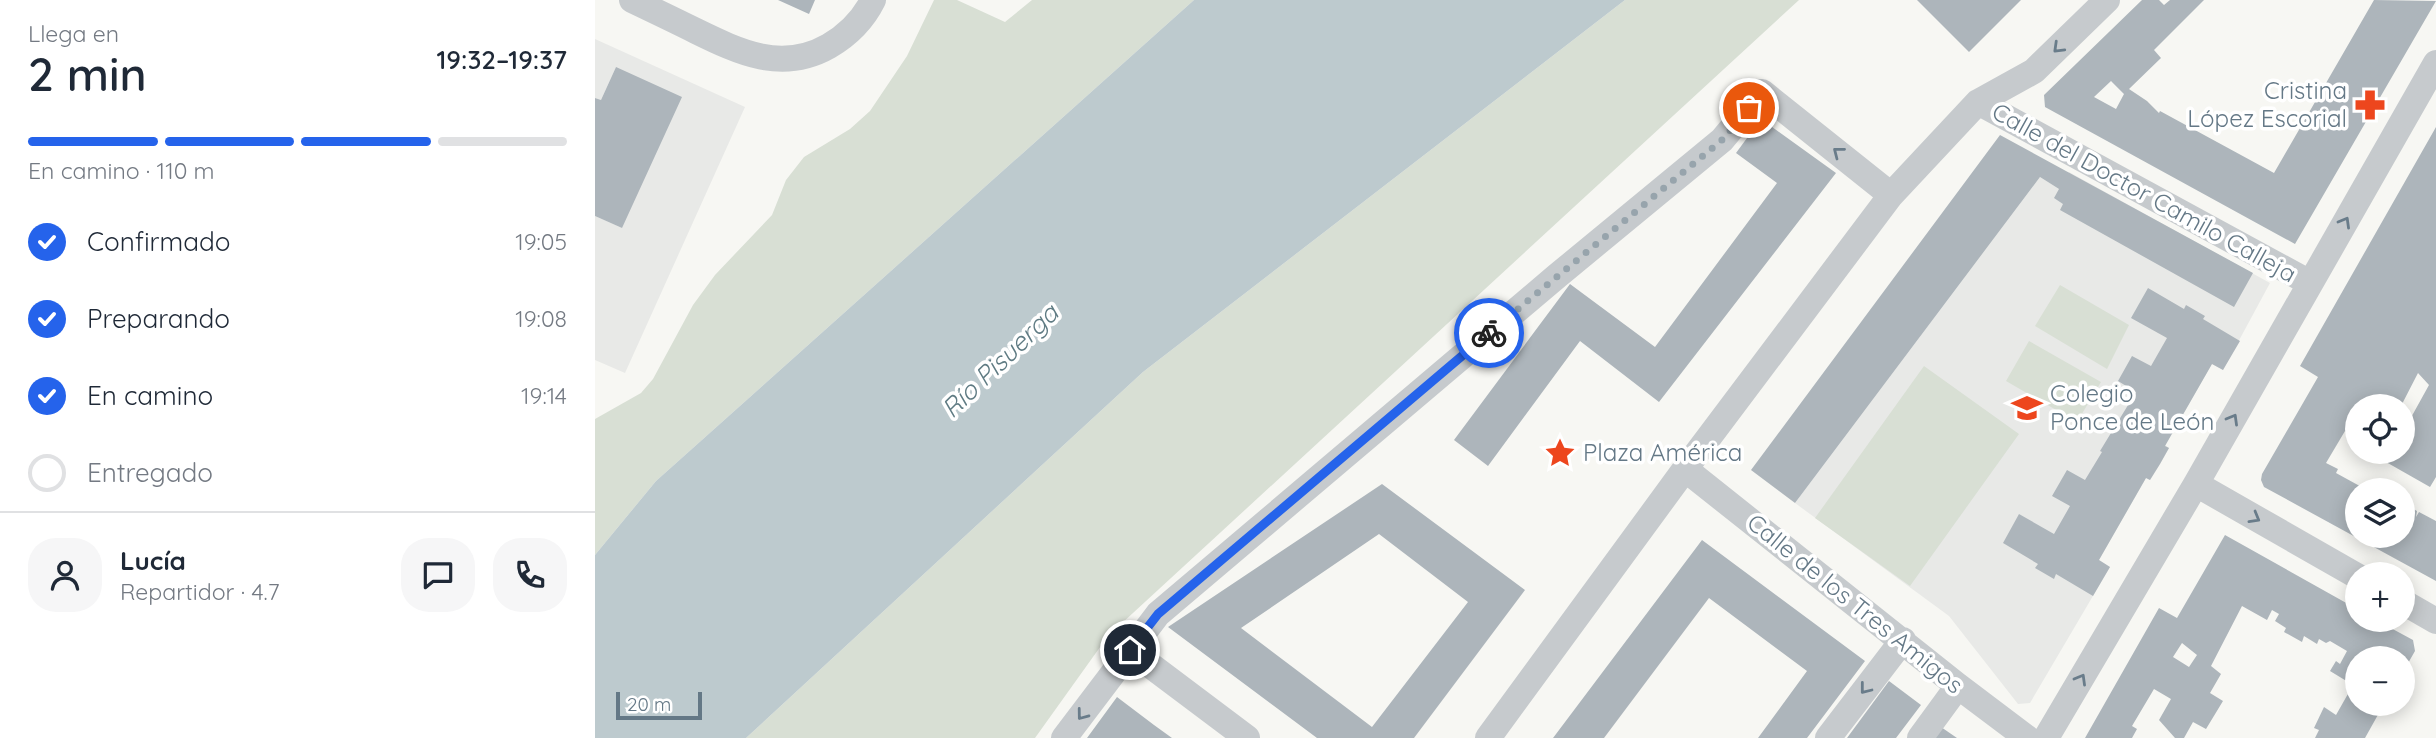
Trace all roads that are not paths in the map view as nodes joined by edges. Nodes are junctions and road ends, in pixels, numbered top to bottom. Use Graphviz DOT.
graph roads {
  1 [pos="632,0"];
  2 [pos="873,0"];
  3 [pos="2107,0"];
  4 [pos="2436,63"];
  5 [pos="1978,102"];
  6 [pos="1891,195"];
  7 [pos="2310,284"];
  8 [pos="1685,469"];
  9 [pos="2196,484"];
  10 [pos="2345,569"];
  11 [pos="2415,609"];
  12 [pos="2436,621"];
  13 [pos="1903,640"];
  14 [pos="1130,650"];
  15 [pos="1958,686"];
  16 [pos="1064,738"];
  17 [pos="1247,738"];
  18 [pos="1488,738"];
  19 [pos="1828,738"];
  20 [pos="1920,738"];
  21 [pos="2027,738"];
  22 [pos="2046,738"];
  1 -- 2 [label="street"];
  3 -- 5 [label="street, one-way"];
  7 -- 4 [label="street, one-way"];
  5 -- 6 [label="street"];
  5 -- 7 [label="street, Calle del Doctor Camilo Calleja"];
  6 -- 8 [label="street"];
  6 -- 14 [label="street, one-way"];
  9 -- 7 [label="street, one-way"];
  8 -- 13 [label="street, Calle de los Tres Amigos"];
  8 -- 18 [label="street"];
  9 -- 10 [label="street, one-way"];
  22 -- 9 [label="street, one-way"];
  11 -- 12 [label="street"];
  13 -- 15 [label="street, Calle de los Tres Amigos"];
  13 -- 19 [label="street, one-way"];
  14 -- 16 [label="street, one-way"];
  14 -- 17 [label="street"];
  15 -- 20 [label="street"];
  15 -- 21 [label="street, Calle de los Tres Amigos"];
}
